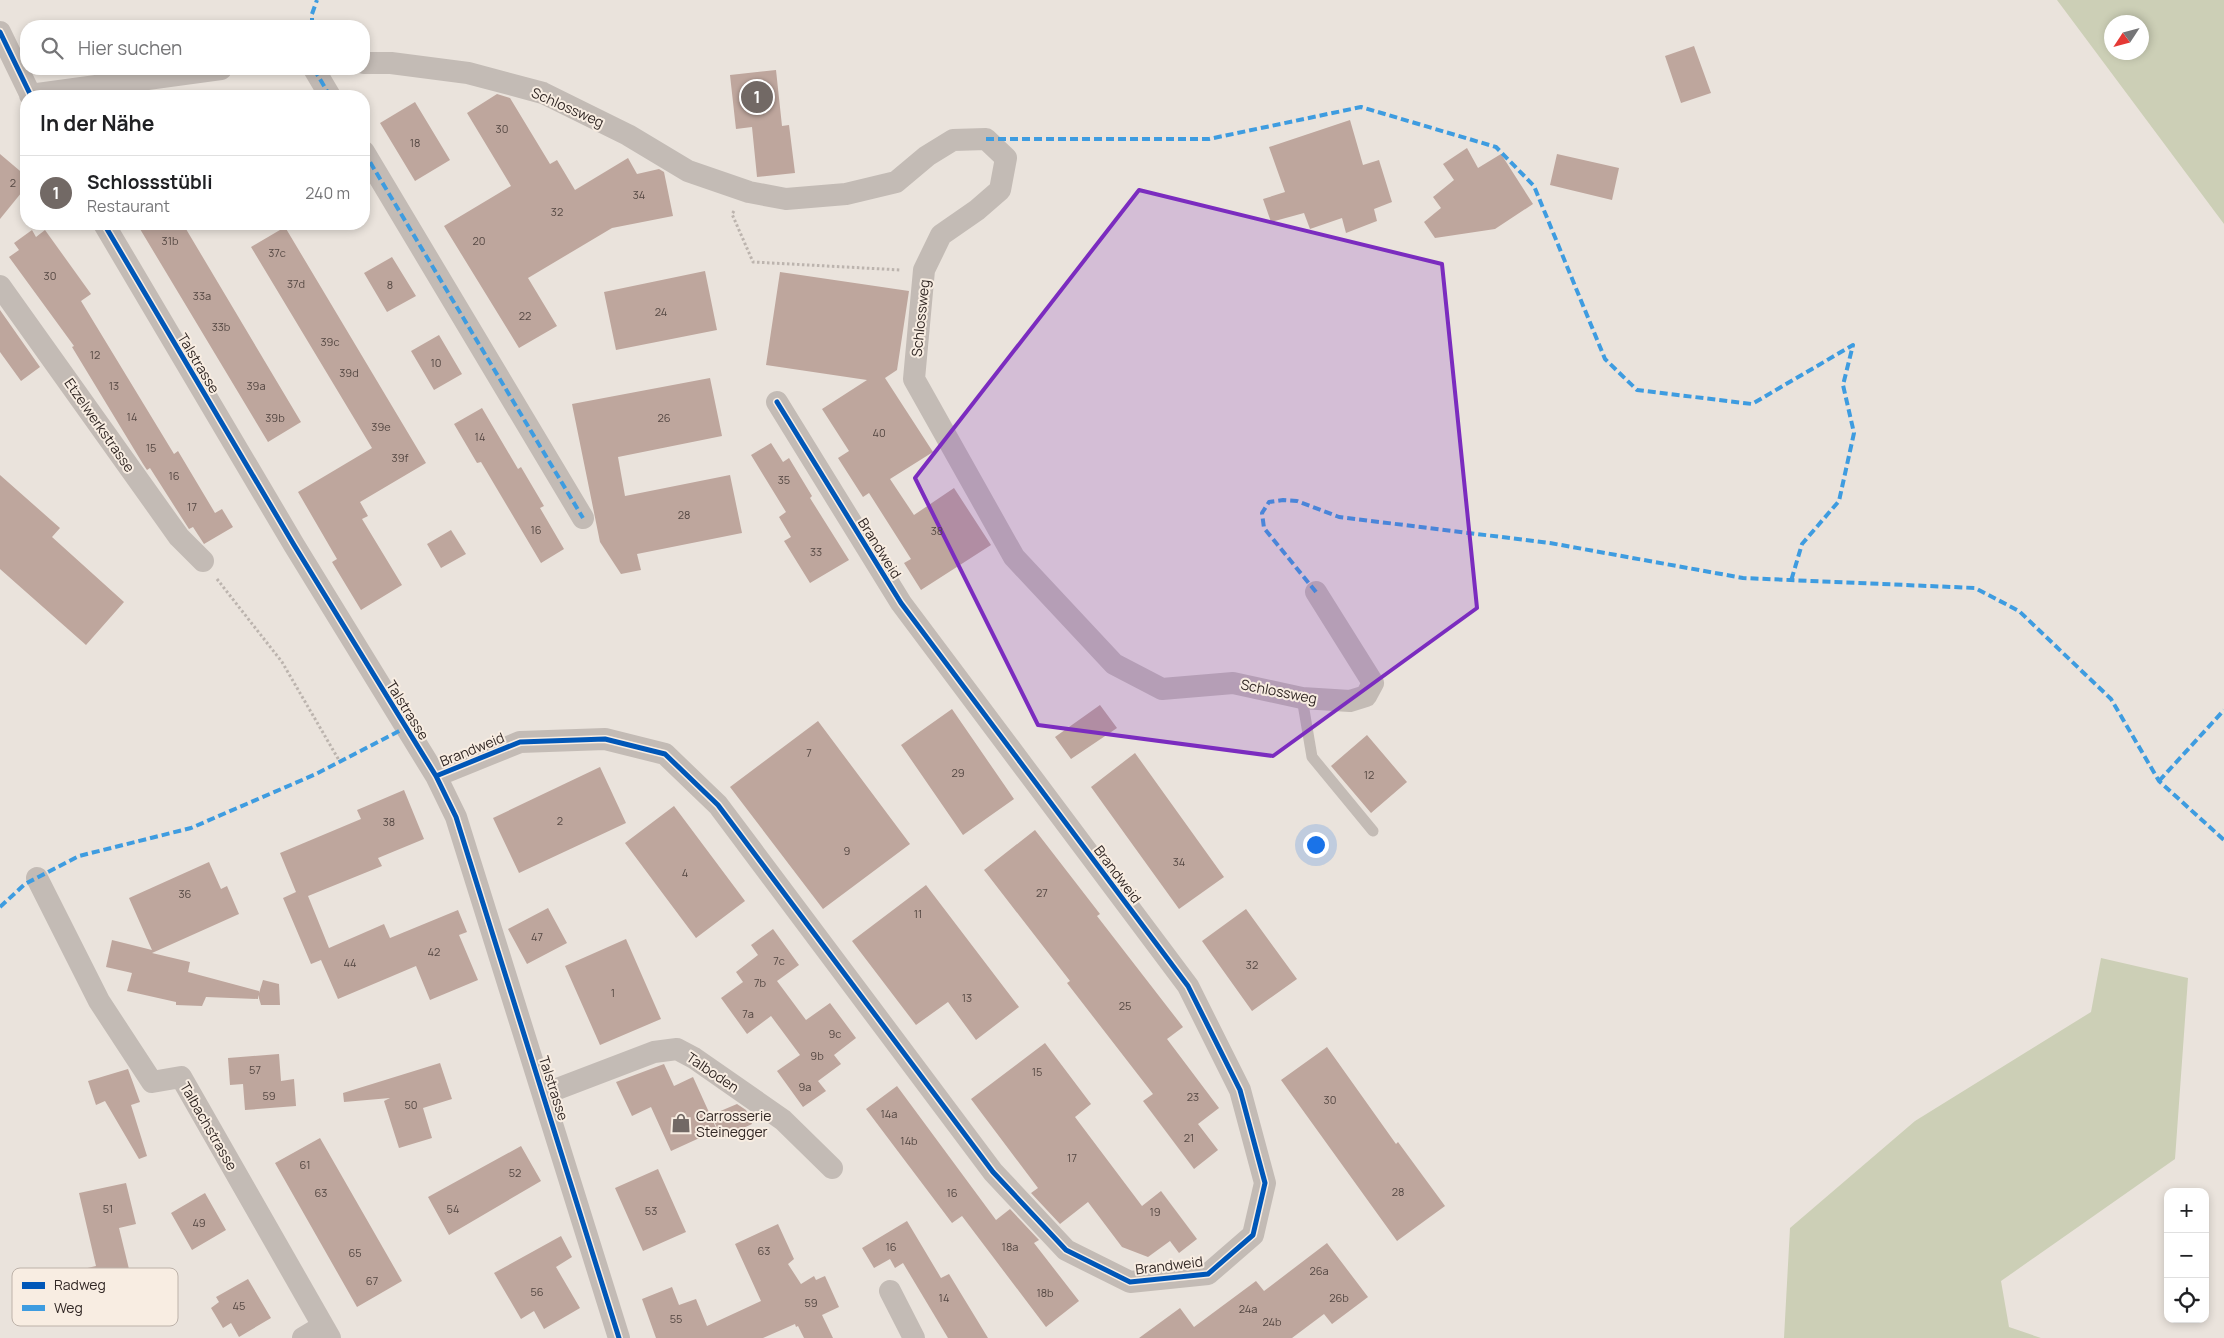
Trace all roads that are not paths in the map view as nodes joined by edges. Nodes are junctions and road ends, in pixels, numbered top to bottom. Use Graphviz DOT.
graph roads {
  1 [pos="0,32"];
  2 [pos="370,63"];
  3 [pos="20,74"];
  4 [pos="20,75"];
  5 [pos="177,75"];
  6 [pos="318,75"];
  7 [pos="28,90"];
  8 [pos="67,90"];
  9 [pos="326,90"];
  10 [pos="370,162"];
  11 [pos="108,230"];
  12 [pos="0,286"];
  13 [pos="777,402"];
  14 [pos="583,518"];
  15 [pos="203,561"];
  16 [pos="1316,592"];
  17 [pos="1302,698"];
  18 [pos="436,776"];
  19 [pos="1373,831"];
  20 [pos="37,878"];
  21 [pos="544,1094"];
  22 [pos="832,1168"];
  23 [pos="890,1291"];
  24 [pos="327,1332"];
  25 [pos="303,1338"];
  26 [pos="619,1338"];
  27 [pos="914,1338"];
  1 -- 3 [label="street"];
  2 -- 17 [label="street, Schlossweg"];
  4 -- 7 [label="street"];
  5 -- 8 [label="street"];
  6 -- 9 [label="street"];
  10 -- 14 [label="street"];
  11 -- 18 [label="street, Talstrasse"];
  12 -- 15 [label="street, Etzelwerkstrasse"];
  13 -- 18 [label="street, Brandweid"];
  16 -- 17 [label="street, Schlossweg"];
  17 -- 19 [label="lane"];
  18 -- 21 [label="street, Talstrasse"];
  20 -- 24 [label="street, Talbachstrasse"];
  21 -- 22 [label="street, Talboden"];
  21 -- 26 [label="street, Talstrasse"];
  23 -- 27 [label="street"];
  24 -- 25 [label="street, Talbachstrasse"];
}
